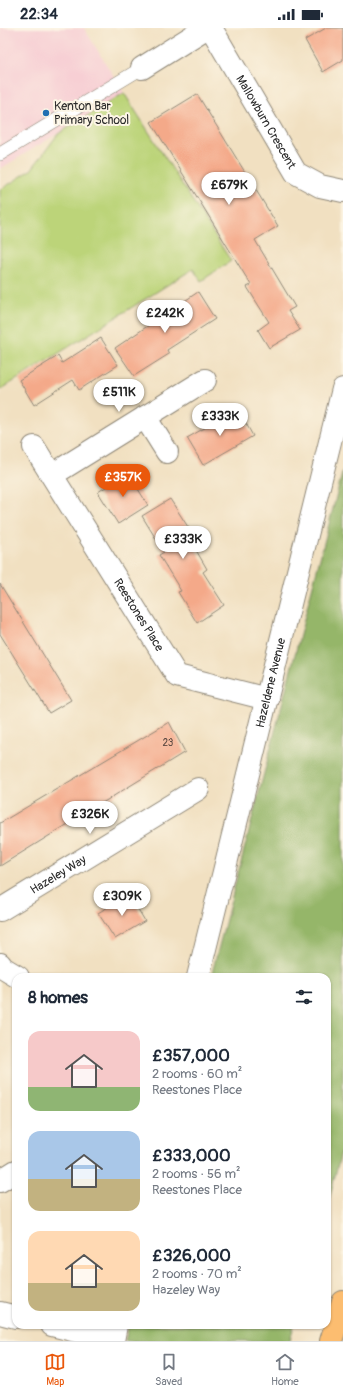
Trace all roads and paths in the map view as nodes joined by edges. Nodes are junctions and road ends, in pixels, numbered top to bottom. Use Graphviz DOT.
graph roads {
  1 [pos="206,28"];
  2 [pos="211,28"];
  3 [pos="142,68"];
  4 [pos="0,154"];
  5 [pos="343,191"];
  6 [pos="205,380"];
  7 [pos="343,389"];
  8 [pos="145,417"];
  9 [pos="34,447"];
  10 [pos="166,452"];
  11 [pos="52,475"];
  12 [pos="267,699"];
  13 [pos="198,789"];
  14 [pos="0,910"];
  15 [pos="0,964"];
  16 [pos="12,973"];
  17 [pos="199,973"];
  18 [pos="12,1174"];
  19 [pos="0,1181"];
  20 [pos="343,1302"];
  21 [pos="0,1313"];
  22 [pos="12,1315"];
  23 [pos="77,1329"];
  24 [pos="114,1335"];
  25 [pos="332,1341"];
  1 -- 3 [label="street"];
  2 -- 5 [label="street, Mallowburn Crescent"];
  3 -- 4 [label="lane"];
  6 -- 8 [label="street"];
  7 -- 12 [label="street, Hazeldene Avenue"];
  8 -- 10 [label="street"];
  8 -- 11 [label="street"];
  9 -- 11 [label="street, Reestones Place"];
  11 -- 12 [label="street, Reestones Place"];
  12 -- 17 [label="street, Hazeldene Avenue"];
  13 -- 14 [label="street, Hazeley Way"];
  15 -- 16 [label="street"];
  18 -- 19 [label="street"];
  20 -- 25 [label="highway"];
  21 -- 22 [label="street"];
  23 -- 24 [label="street"];
}
